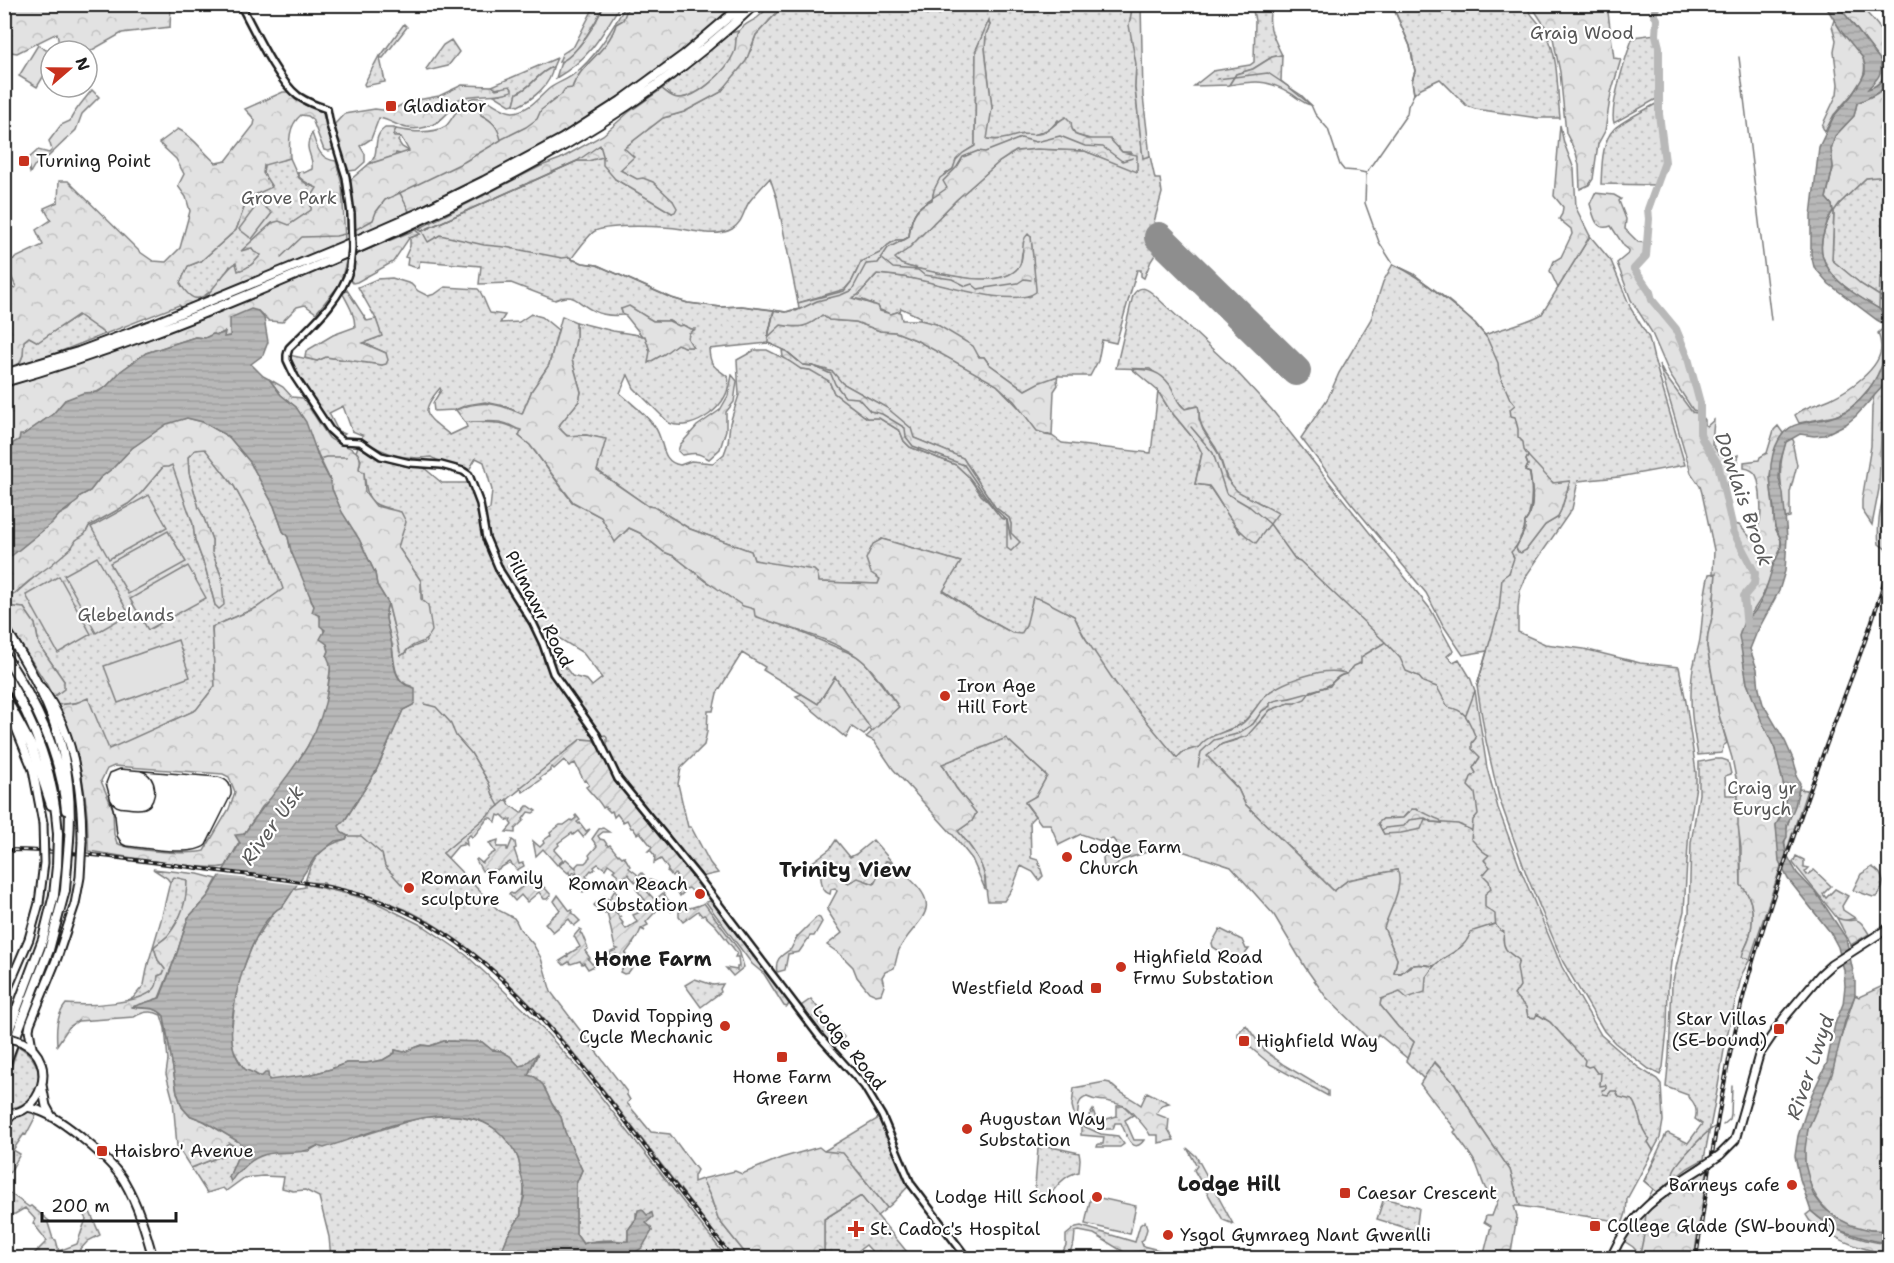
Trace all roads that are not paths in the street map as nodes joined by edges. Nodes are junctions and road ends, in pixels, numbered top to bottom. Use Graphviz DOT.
graph roads {
  1 [pos="240,4"];
  2 [pos="744,4"];
  3 [pos="755,4"];
  4 [pos="4,374"];
  5 [pos="4,382"];
  6 [pos="4,627"];
  7 [pos="4,654"];
  8 [pos="4,672"];
  9 [pos="39,683"];
  10 [pos="4,695"];
  11 [pos="4,703"];
  12 [pos="58,832"];
  13 [pos="69,840"];
  14 [pos="711,895"];
  15 [pos="1890,927"];
  16 [pos="4,998"];
  17 [pos="4,1036"];
  18 [pos="4,1043"];
  19 [pos="32,1047"];
  20 [pos="4,1067"];
  21 [pos="42,1085"];
  22 [pos="27,1107"];
  23 [pos="8,1113"];
  24 [pos="52,1117"];
  25 [pos="4,1123"];
  26 [pos="153,1258"];
  27 [pos="967,1258"];
  28 [pos="1611,1258"];
  1 -- 14 [label="street, Pillmawr Road, bridge"];
  2 -- 4 [label="highway"];
  3 -- 5 [label="highway"];
  6 -- 9 [label="highway"];
  7 -- 13 [label="highway"];
  8 -- 12 [label="highway"];
  9 -- 13 [label="highway"];
  9 -- 19 [label="main road, bridge"];
  10 -- 12 [label="highway"];
  11 -- 16 [label="main road, bridge"];
  12 -- 18 [label="highway, bridge"];
  13 -- 20 [label="highway, bridge"];
  14 -- 27 [label="street, Lodge Road"];
  15 -- 28 [label="main road, bridge"];
  17 -- 19 [label="main road, bridge"];
  19 -- 21 [label="main road"];
  21 -- 22 [label="main road"];
  21 -- 24 [label="main road"];
  22 -- 23 [label="main road"];
  22 -- 24 [label="main road"];
  23 -- 25 [label="highway"];
  24 -- 26 [label="main road"];
}
